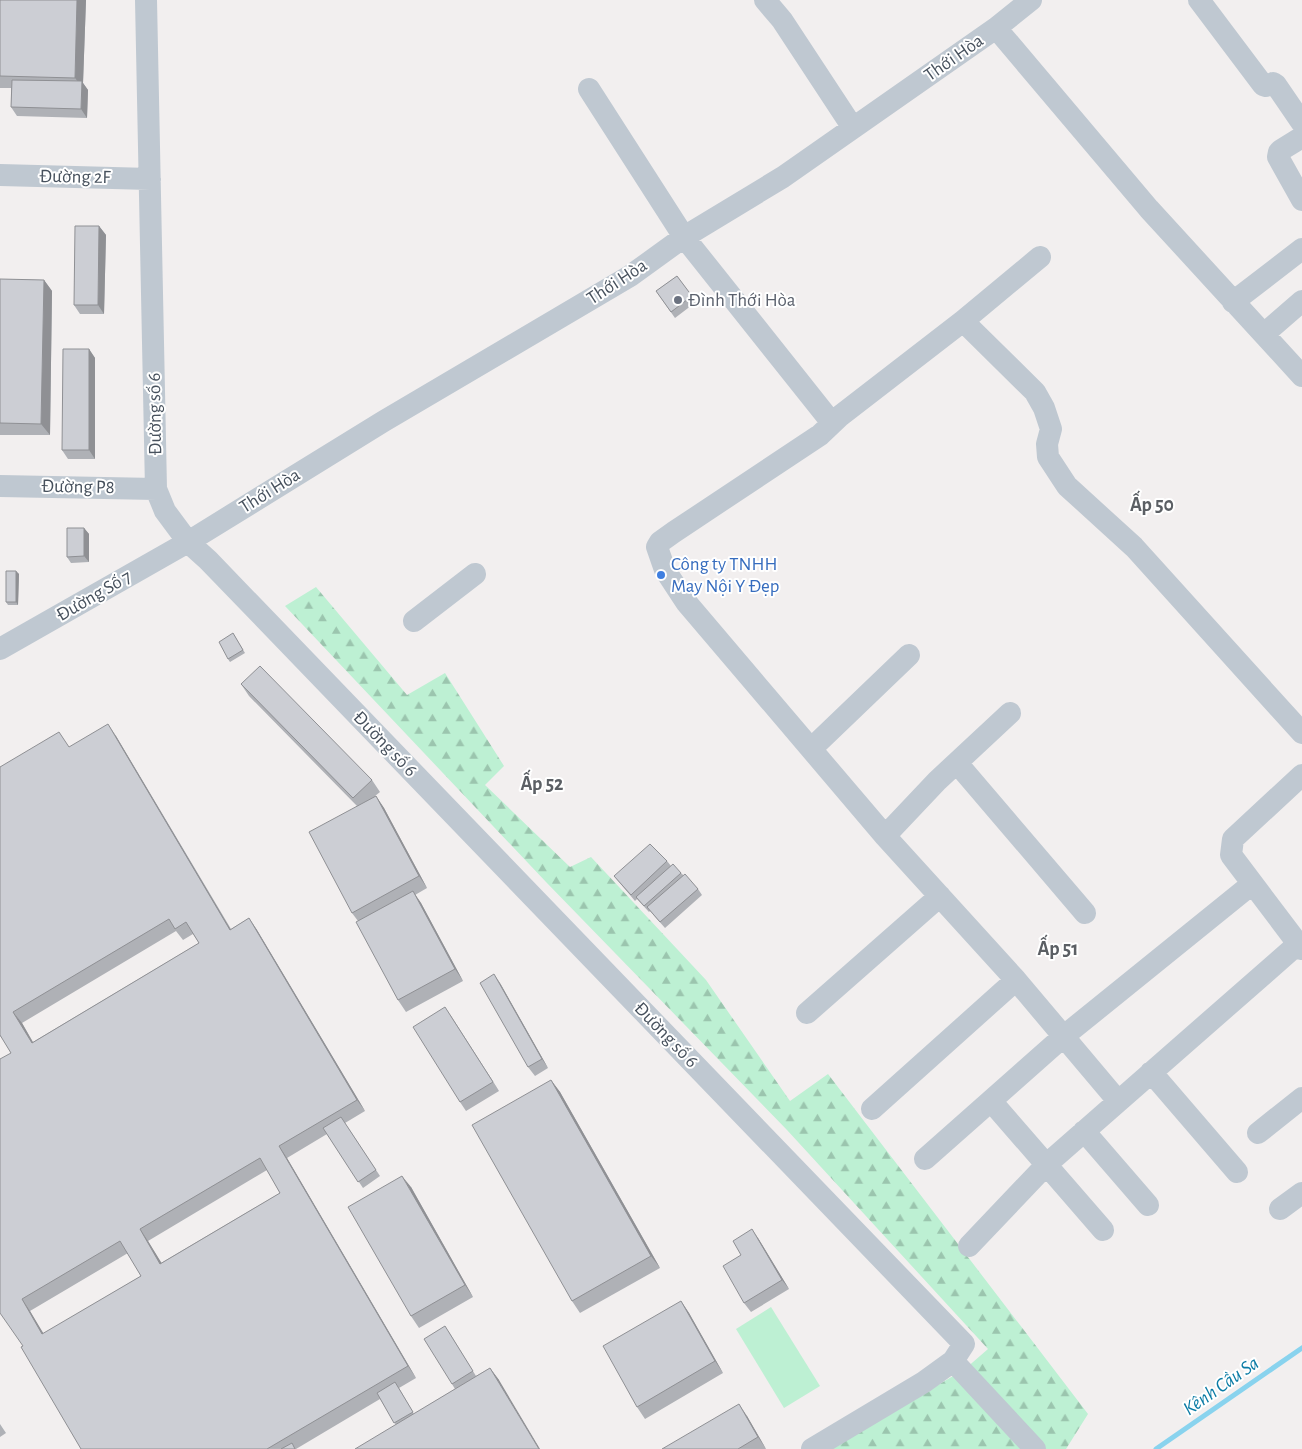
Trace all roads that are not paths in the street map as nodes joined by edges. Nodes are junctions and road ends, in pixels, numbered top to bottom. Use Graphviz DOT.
graph roads {
  1 [pos="146,0"];
  2 [pos="765,0"];
  3 [pos="1031,0"];
  4 [pos="1199,0"];
  5 [pos="996,28"];
  6 [pos="589,89"];
  7 [pos="1302,123"];
  8 [pos="852,128"];
  9 [pos="1302,137"];
  10 [pos="0,175"];
  11 [pos="150,179"];
  12 [pos="1302,200"];
  13 [pos="684,237"];
  14 [pos="1300,255"];
  15 [pos="1040,257"];
  16 [pos="1302,301"];
  17 [pos="1233,302"];
  18 [pos="963,321"];
  19 [pos="1264,334"];
  20 [pos="1302,376"];
  21 [pos="832,423"];
  22 [pos="0,486"];
  23 [pos="156,489"];
  24 [pos="188,542"];
  25 [pos="476,574"];
  26 [pos="414,621"];
  27 [pos="0,649"];
  28 [pos="909,655"];
  29 [pos="1010,713"];
  30 [pos="1302,733"];
  31 [pos="811,749"];
  32 [pos="957,763"];
  33 [pos="1302,775"];
  34 [pos="886,836"];
  35 [pos="1252,884"];
  36 [pos="940,896"];
  37 [pos="1085,913"];
  38 [pos="1300,946"];
  39 [pos="1016,980"];
  40 [pos="807,1013"];
  41 [pos="1064,1036"];
  42 [pos="1151,1072"];
  43 [pos="1302,1098"];
  44 [pos="991,1101"];
  45 [pos="1118,1101"];
  46 [pos="872,1109"];
  47 [pos="1084,1130"];
  48 [pos="1258,1133"];
  49 [pos="926,1159"];
  50 [pos="1046,1164"];
  51 [pos="1237,1172"];
  52 [pos="1302,1193"];
  53 [pos="1148,1205"];
  54 [pos="1280,1210"];
  55 [pos="1103,1230"];
  56 [pos="969,1246"];
  57 [pos="958,1353"];
  58 [pos="812,1449"];
  59 [pos="1035,1449"];
  1 -- 11 [label="street, Đường số 6"];
  2 -- 8 [label="street"];
  3 -- 5 [label="street, Thới Hòa"];
  4 -- 7 [label="street"];
  5 -- 8 [label="street, Thới Hòa"];
  5 -- 17 [label="street"];
  6 -- 13 [label="street"];
  8 -- 13 [label="street, Thới Hòa"];
  9 -- 12 [label="street"];
  10 -- 11 [label="street, Đường 2F"];
  11 -- 23 [label="street, Đường số 6"];
  13 -- 21 [label="street"];
  13 -- 24 [label="street, Thới Hòa"];
  14 -- 17 [label="street"];
  15 -- 18 [label="street"];
  16 -- 19 [label="street"];
  17 -- 19 [label="street"];
  18 -- 21 [label="street"];
  18 -- 30 [label="street"];
  19 -- 20 [label="street"];
  21 -- 31 [label="street"];
  22 -- 23 [label="street, Đường P8"];
  23 -- 24 [label="street, Đường số 6"];
  24 -- 27 [label="street, Đường Số 7"];
  24 -- 57 [label="street, Đường số 6"];
  25 -- 26 [label="street"];
  28 -- 31 [label="street"];
  29 -- 32 [label="street"];
  31 -- 34 [label="street"];
  32 -- 34 [label="street"];
  32 -- 37 [label="street"];
  33 -- 35 [label="street"];
  34 -- 36 [label="street"];
  35 -- 38 [label="street"];
  35 -- 41 [label="street"];
  36 -- 39 [label="street"];
  36 -- 40 [label="street"];
  38 -- 42 [label="street"];
  39 -- 41 [label="street"];
  39 -- 46 [label="street"];
  41 -- 44 [label="street"];
  41 -- 45 [label="street"];
  42 -- 45 [label="street"];
  42 -- 51 [label="street"];
  43 -- 48 [label="street"];
  44 -- 49 [label="street"];
  44 -- 50 [label="street"];
  45 -- 47 [label="street"];
  47 -- 50 [label="street"];
  47 -- 53 [label="street"];
  50 -- 55 [label="street"];
  50 -- 56 [label="street"];
  52 -- 54 [label="street"];
  57 -- 58 [label="street"];
  57 -- 59 [label="street, Đường số 6"];
}
